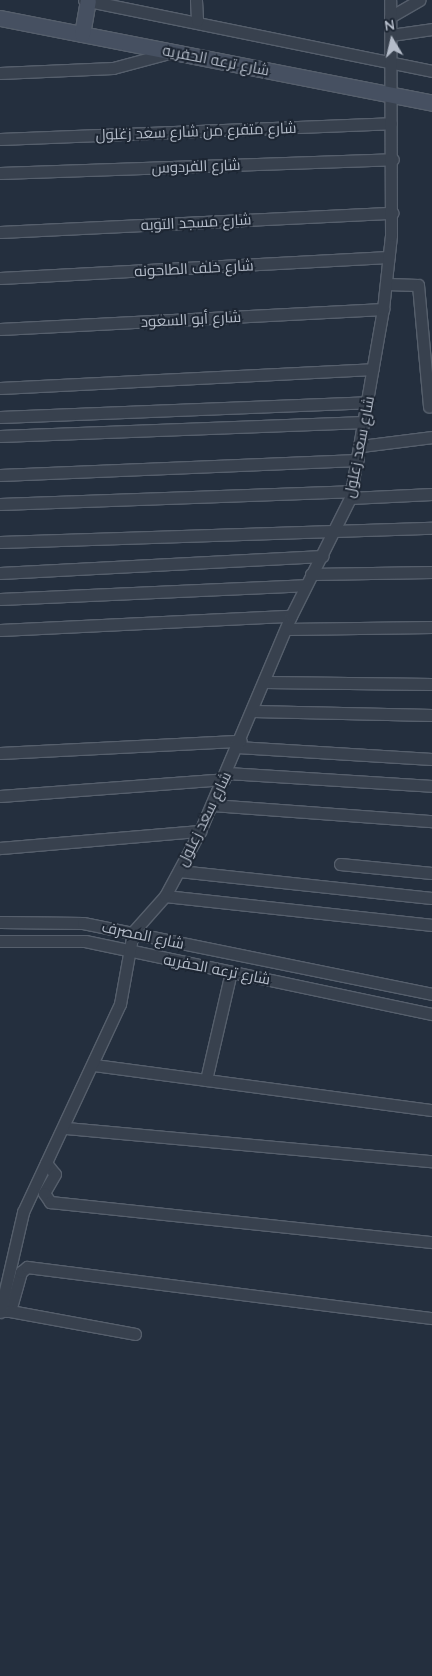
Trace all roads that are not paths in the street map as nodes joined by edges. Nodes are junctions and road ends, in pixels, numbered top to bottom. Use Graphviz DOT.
graph roads {
  1 [pos="86,0"];
  2 [pos="196,0"];
  3 [pos="390,0"];
  4 [pos="419,0"];
  5 [pos="390,17"];
  6 [pos="0,18"];
  7 [pos="197,21"];
  8 [pos="432,29"];
  9 [pos="82,34"];
  10 [pos="391,35"];
  11 [pos="174,52"];
  12 [pos="391,63"];
  13 [pos="432,71"];
  14 [pos="0,73"];
  15 [pos="390,94"];
  16 [pos="432,103"];
  17 [pos="391,123"];
  18 [pos="0,139"];
  19 [pos="393,159"];
  20 [pos="0,173"];
  21 [pos="393,212"];
  22 [pos="0,232"];
  23 [pos="388,257"];
  24 [pos="0,278"];
  25 [pos="386,284"];
  26 [pos="383,309"];
  27 [pos="0,329"];
  28 [pos="373,369"];
  29 [pos="0,388"];
  30 [pos="368,402"];
  31 [pos="429,407"];
  32 [pos="0,417"];
  33 [pos="365,422"];
  34 [pos="0,436"];
  35 [pos="432,437"];
  36 [pos="361,446"];
  37 [pos="358,460"];
  38 [pos="0,475"];
  39 [pos="432,494"];
  40 [pos="350,495"];
  41 [pos="0,504"];
  42 [pos="432,528"];
  43 [pos="336,532"];
  44 [pos="0,542"];
  45 [pos="323,556"];
  46 [pos="432,572"];
  47 [pos="0,573"];
  48 [pos="311,574"];
  49 [pos="305,585"];
  50 [pos="0,599"];
  51 [pos="291,616"];
  52 [pos="432,627"];
  53 [pos="286,629"];
  54 [pos="0,630"];
  55 [pos="265,682"];
  56 [pos="432,684"];
  57 [pos="253,712"];
  58 [pos="432,715"];
  59 [pos="239,744"];
  60 [pos="0,753"];
  61 [pos="432,758"];
  62 [pos="225,776"];
  63 [pos="432,786"];
  64 [pos="0,796"];
  65 [pos="212,805"];
  66 [pos="432,820"];
  67 [pos="200,831"];
  68 [pos="0,848"];
  69 [pos="340,864"];
  70 [pos="179,871"];
  71 [pos="432,873"];
  72 [pos="165,896"];
  73 [pos="432,898"];
  74 [pos="0,922"];
  75 [pos="432,925"];
  76 [pos="133,932"];
  77 [pos="0,941"];
  78 [pos="126,952"];
  79 [pos="231,972"];
  80 [pos="432,994"];
  81 [pos="432,1014"];
  82 [pos="94,1065"];
  83 [pos="206,1080"];
  84 [pos="432,1110"];
  85 [pos="66,1128"];
  86 [pos="432,1161"];
  87 [pos="46,1163"];
  88 [pos="432,1242"];
  89 [pos="4,1312"];
  90 [pos="432,1318"];
  91 [pos="135,1334"];
  1 -- 7 [label="street"];
  1 -- 9 [label="street"];
  2 -- 7 [label="street"];
  3 -- 5 [label="street, شارع سعد زعلول"];
  4 -- 5 [label="street"];
  5 -- 10 [label="street, شارع سعد زعلول"];
  6 -- 9 [label="street, شارع ترعه الحفريه"];
  7 -- 12 [label="street"];
  8 -- 10 [label="street"];
  9 -- 11 [label="street, شارع ترعه الحفريه"];
  10 -- 12 [label="street, شارع سعد زعلول"];
  11 -- 14 [label="street"];
  11 -- 15 [label="street, شارع ترعه الحفريه"];
  12 -- 13 [label="street"];
  12 -- 15 [label="street, شارع سعد زعلول"];
  15 -- 16 [label="street, شارع ترعه الحفريه"];
  15 -- 17 [label="street, شارع سعد زعلول"];
  17 -- 18 [label="street, شارع متفرع من شارع سعد زغلول"];
  17 -- 19 [label="street, شارع سعد زعلول"];
  19 -- 20 [label="street, شارع الفردوس"];
  19 -- 21 [label="street, شارع سعد زعلول"];
  21 -- 22 [label="street, شارع مسجد التوبه"];
  21 -- 23 [label="street, شارع سعد زعلول"];
  23 -- 24 [label="street, شارع خلف الطاحونه"];
  23 -- 25 [label="street, شارع سعد زعلول"];
  25 -- 26 [label="street, شارع سعد زعلول"];
  25 -- 31 [label="street"];
  26 -- 27 [label="street, شارع أبو السعود"];
  26 -- 28 [label="street, شارع سعد زعلول"];
  28 -- 29 [label="street"];
  28 -- 30 [label="street, شارع سعد زعلول"];
  30 -- 32 [label="street"];
  30 -- 33 [label="street, شارع سعد زعلول"];
  33 -- 34 [label="street"];
  33 -- 36 [label="street, شارع سعد زعلول"];
  35 -- 36 [label="street"];
  36 -- 37 [label="street, شارع سعد زعلول"];
  37 -- 38 [label="street"];
  37 -- 40 [label="street, شارع سعد زعلول"];
  39 -- 40 [label="street"];
  40 -- 41 [label="street"];
  40 -- 43 [label="street, شارع سعد زعلول"];
  42 -- 43 [label="street"];
  43 -- 44 [label="street"];
  43 -- 45 [label="street, شارع سعد زعلول"];
  45 -- 47 [label="street"];
  45 -- 48 [label="street, شارع سعد زعلول"];
  46 -- 48 [label="street"];
  48 -- 49 [label="street, شارع سعد زعلول"];
  49 -- 50 [label="street"];
  49 -- 51 [label="street, شارع سعد زعلول"];
  51 -- 53 [label="street, شارع سعد زعلول"];
  51 -- 54 [label="street"];
  52 -- 53 [label="street"];
  53 -- 55 [label="street, شارع سعد زعلول"];
  55 -- 56 [label="street"];
  55 -- 57 [label="street, شارع سعد زعلول"];
  57 -- 58 [label="street"];
  57 -- 59 [label="street, شارع سعد زعلول"];
  59 -- 60 [label="street"];
  59 -- 61 [label="street"];
  59 -- 62 [label="street, شارع سعد زعلول"];
  62 -- 63 [label="street"];
  62 -- 64 [label="street"];
  62 -- 65 [label="street, شارع سعد زعلول"];
  65 -- 66 [label="street"];
  65 -- 67 [label="street, شارع سعد زعلول"];
  67 -- 68 [label="street"];
  67 -- 70 [label="street, شارع سعد زعلول"];
  69 -- 71 [label="street"];
  70 -- 72 [label="street, شارع سعد زعلول"];
  70 -- 73 [label="street"];
  72 -- 75 [label="street"];
  72 -- 76 [label="street, شارع سعد زعلول"];
  74 -- 76 [label="street, شارع المصرف"];
  76 -- 78 [label="street"];
  76 -- 80 [label="street, شارع المصرف"];
  77 -- 78 [label="street, شارع ترعه الحفريه"];
  78 -- 79 [label="street, شارع ترعه الحفريه"];
  78 -- 82 [label="street"];
  79 -- 81 [label="street, شارع ترعه الحفريه"];
  79 -- 83 [label="street"];
  82 -- 83 [label="street"];
  82 -- 85 [label="street"];
  83 -- 84 [label="street"];
  85 -- 86 [label="street"];
  85 -- 87 [label="street"];
  87 -- 88 [label="street"];
  87 -- 89 [label="street"];
  89 -- 90 [label="street"];
  89 -- 91 [label="street"];
}
